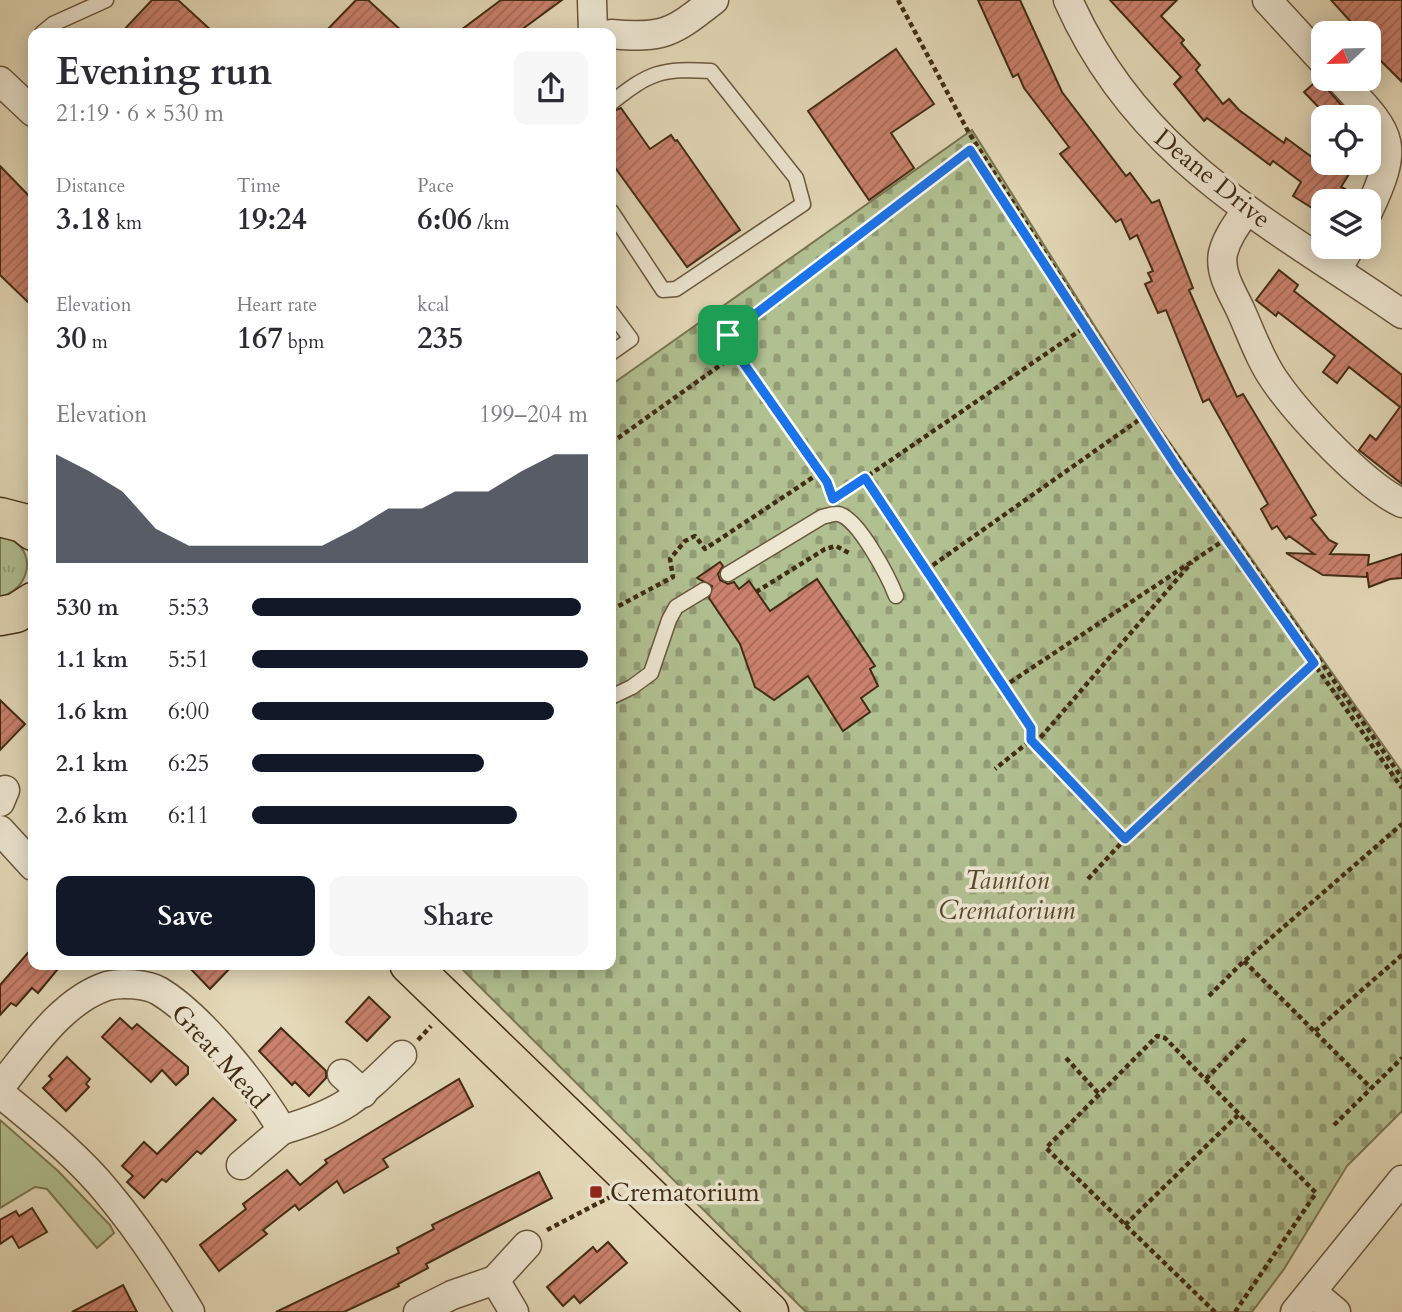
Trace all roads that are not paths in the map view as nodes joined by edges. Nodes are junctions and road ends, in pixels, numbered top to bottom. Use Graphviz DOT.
graph roads {
  1 [pos="106,0"];
  2 [pos="592,0"];
  3 [pos="714,0"];
  4 [pos="1068,0"];
  5 [pos="1267,0"];
  6 [pos="88,3"];
  7 [pos="48,28"];
  8 [pos="595,28"];
  9 [pos="616,34"];
  10 [pos="1311,48"];
  11 [pos="0,81"];
  12 [pos="1351,91"];
  13 [pos="616,99"];
  14 [pos="28,107"];
  15 [pos="1381,189"];
  16 [pos="1246,211"];
  17 [pos="616,219"];
  18 [pos="1311,242"];
  19 [pos="1344,259"];
  20 [pos="1402,314"];
  21 [pos="616,319"];
  22 [pos="616,350"];
  23 [pos="1402,503"];
  24 [pos="0,517"];
  25 [pos="28,527"];
  26 [pos="728,574"];
  27 [pos="704,590"];
  28 [pos="897,596"];
  29 [pos="616,695"];
  30 [pos="0,831"];
  31 [pos="28,861"];
  32 [pos="415,970"];
  33 [pos="107,975"];
  34 [pos="402,1055"];
  35 [pos="342,1074"];
  36 [pos="0,1087"];
  37 [pos="0,1093"];
  38 [pos="363,1093"];
  39 [pos="282,1130"];
  40 [pos="241,1166"];
  41 [pos="1402,1180"];
  42 [pos="527,1245"];
  43 [pos="495,1280"];
  44 [pos="1303,1302"];
  45 [pos="190,1312"];
  46 [pos="418,1312"];
  47 [pos="514,1312"];
  48 [pos="769,1312"];
  49 [pos="1336,1312"];
  1 -- 6 [label="lane"];
  2 -- 8 [label="street"];
  3 -- 9 [label="street"];
  4 -- 16 [label="street, Deane Drive"];
  5 -- 10 [label="street"];
  6 -- 7 [label="lane"];
  11 -- 14 [label="street"];
  12 -- 15 [label="street"];
  13 -- 17 [label="lane"];
  16 -- 18 [label="street, Deane Drive"];
  16 -- 23 [label="street"];
  19 -- 20 [label="street, Deane Drive"];
  21 -- 22 [label="lane"];
  24 -- 25 [label="main road"];
  26 -- 28 [label="lane"];
  27 -- 29 [label="lane"];
  30 -- 31 [label="street"];
  32 -- 48 [label="main road"];
  33 -- 36 [label="street, Great Mead"];
  33 -- 39 [label="street, Great Mead"];
  34 -- 38 [label="street, Great Mead"];
  35 -- 38 [label="street"];
  37 -- 45 [label="street"];
  38 -- 39 [label="street, Great Mead"];
  39 -- 40 [label="street, Great Mead"];
  41 -- 44 [label="street"];
  42 -- 43 [label="street"];
  43 -- 46 [label="street"];
  43 -- 47 [label="street"];
  44 -- 49 [label="street"];
}
